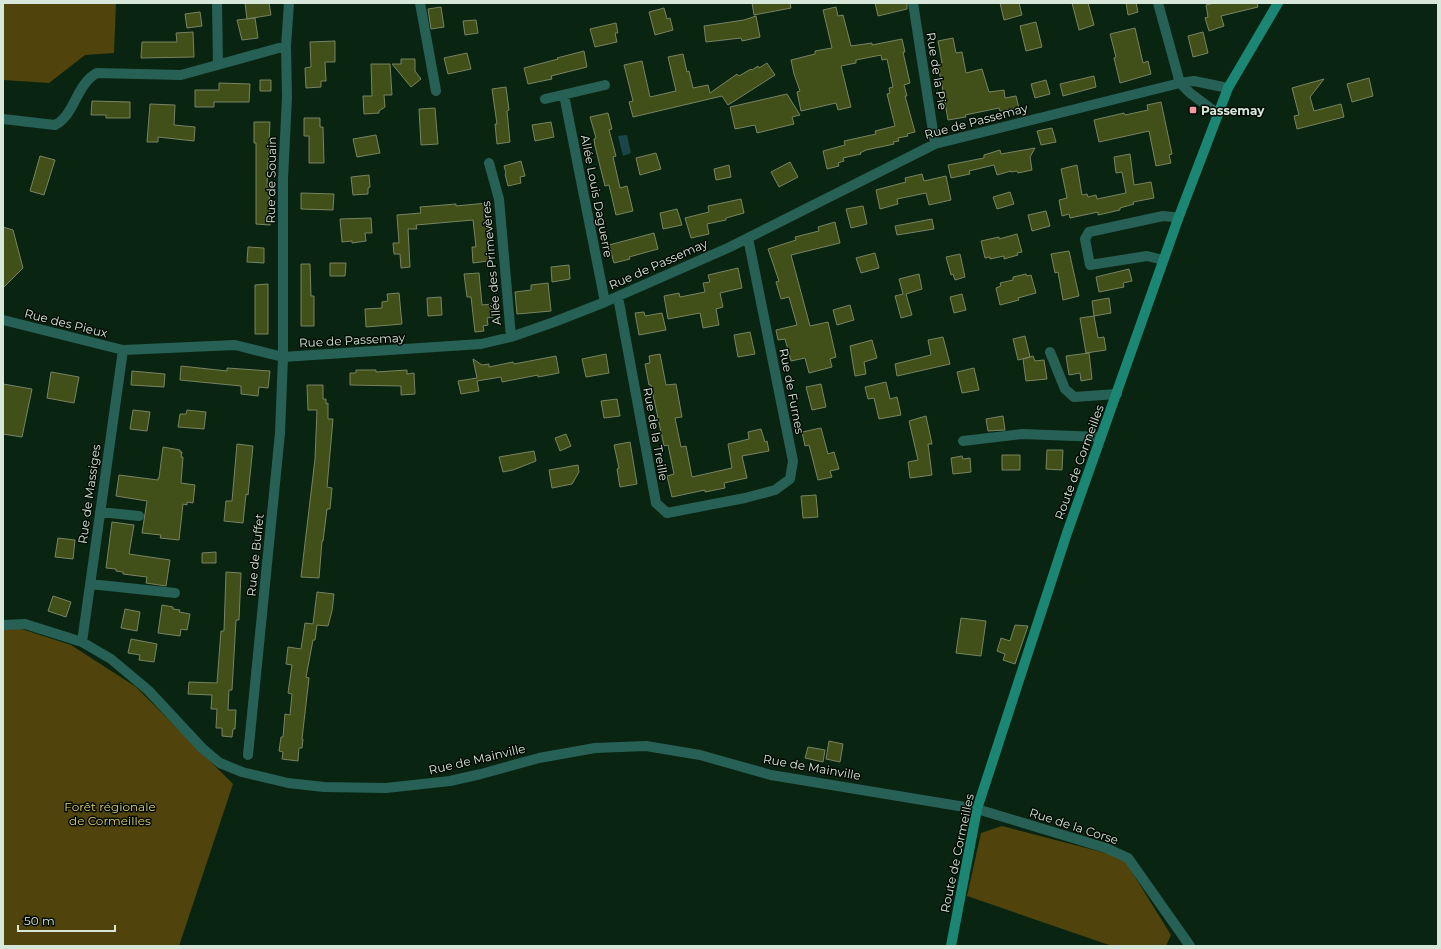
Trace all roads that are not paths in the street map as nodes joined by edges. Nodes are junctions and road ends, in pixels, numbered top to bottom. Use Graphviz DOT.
graph roads {
  1 [pos="217,3"];
  2 [pos="289,3"];
  3 [pos="420,3"];
  4 [pos="914,3"];
  5 [pos="1158,3"];
  6 [pos="1278,3"];
  7 [pos="286,46"];
  8 [pos="218,64"];
  9 [pos="1180,83"];
  10 [pos="605,85"];
  11 [pos="1228,88"];
  12 [pos="436,92"];
  13 [pos="564,95"];
  14 [pos="545,99"];
  15 [pos="1218,114"];
  16 [pos="3,120"];
  17 [pos="935,144"];
  18 [pos="489,163"];
  19 [pos="1178,219"];
  20 [pos="748,238"];
  21 [pos="1164,260"];
  22 [pos="618,297"];
  23 [pos="605,302"];
  24 [pos="3,320"];
  25 [pos="511,337"];
  26 [pos="123,350"];
  27 [pos="1050,352"];
  28 [pos="283,357"];
  29 [pos="1117,394"];
  30 [pos="1101,437"];
  31 [pos="963,441"];
  32 [pos="724,502"];
  33 [pos="100,512"];
  34 [pos="139,516"];
  35 [pos="90,584"];
  36 [pos="175,593"];
  37 [pos="3,625"];
  38 [pos="82,642"];
  39 [pos="248,755"];
  40 [pos="977,809"];
  41 [pos="951,946"];
  42 [pos="1190,946"];
  1 -- 8 [label="street"];
  2 -- 7 [label="street, Rue de Souain"];
  3 -- 12 [label="street"];
  4 -- 17 [label="street, Rue de la Pie"];
  5 -- 9 [label="street"];
  6 -- 11 [label="main road, Route de Cormeilles"];
  7 -- 8 [label="street"];
  7 -- 28 [label="street, Rue de Souain"];
  8 -- 16 [label="street"];
  9 -- 11 [label="street, Rue de Passemay"];
  9 -- 15 [label="street"];
  9 -- 17 [label="street, Rue de Passemay"];
  10 -- 13 [label="street"];
  11 -- 15 [label="main road, Route de Cormeilles"];
  13 -- 14 [label="street"];
  13 -- 23 [label="street, Allée Louis Daguerre"];
  15 -- 19 [label="main road, Route de Cormeilles"];
  17 -- 20 [label="street, Rue de Passemay"];
  18 -- 25 [label="street, Allée des Primevères"];
  19 -- 21 [label="main road, Route de Cormeilles"];
  19 -- 21 [label="street"];
  20 -- 22 [label="street, Rue de Passemay"];
  20 -- 32 [label="street, Rue de Furnes"];
  21 -- 29 [label="main road, Route de Cormeilles"];
  22 -- 23 [label="street, Rue de Passemay"];
  22 -- 32 [label="street, Rue de la Treille"];
  23 -- 25 [label="street, Rue de Passemay"];
  24 -- 26 [label="street, Rue des Pieux"];
  25 -- 28 [label="street, Rue de Passemay"];
  26 -- 28 [label="street, Rue de Passemay"];
  26 -- 33 [label="street, Rue de Massiges"];
  27 -- 29 [label="street"];
  28 -- 39 [label="street, Rue de Buffet"];
  29 -- 30 [label="main road, Route de Cormeilles"];
  30 -- 31 [label="street"];
  30 -- 40 [label="main road, Route de Cormeilles"];
  33 -- 34 [label="street"];
  33 -- 35 [label="street, Rue de Massiges"];
  35 -- 36 [label="street"];
  35 -- 38 [label="street, Rue de Massiges"];
  37 -- 38 [label="street, Rue de Mainville"];
  38 -- 40 [label="street, Rue de Mainville"];
  40 -- 41 [label="main road, Route de Cormeilles"];
  40 -- 42 [label="street, Rue de la Corse"];
}
